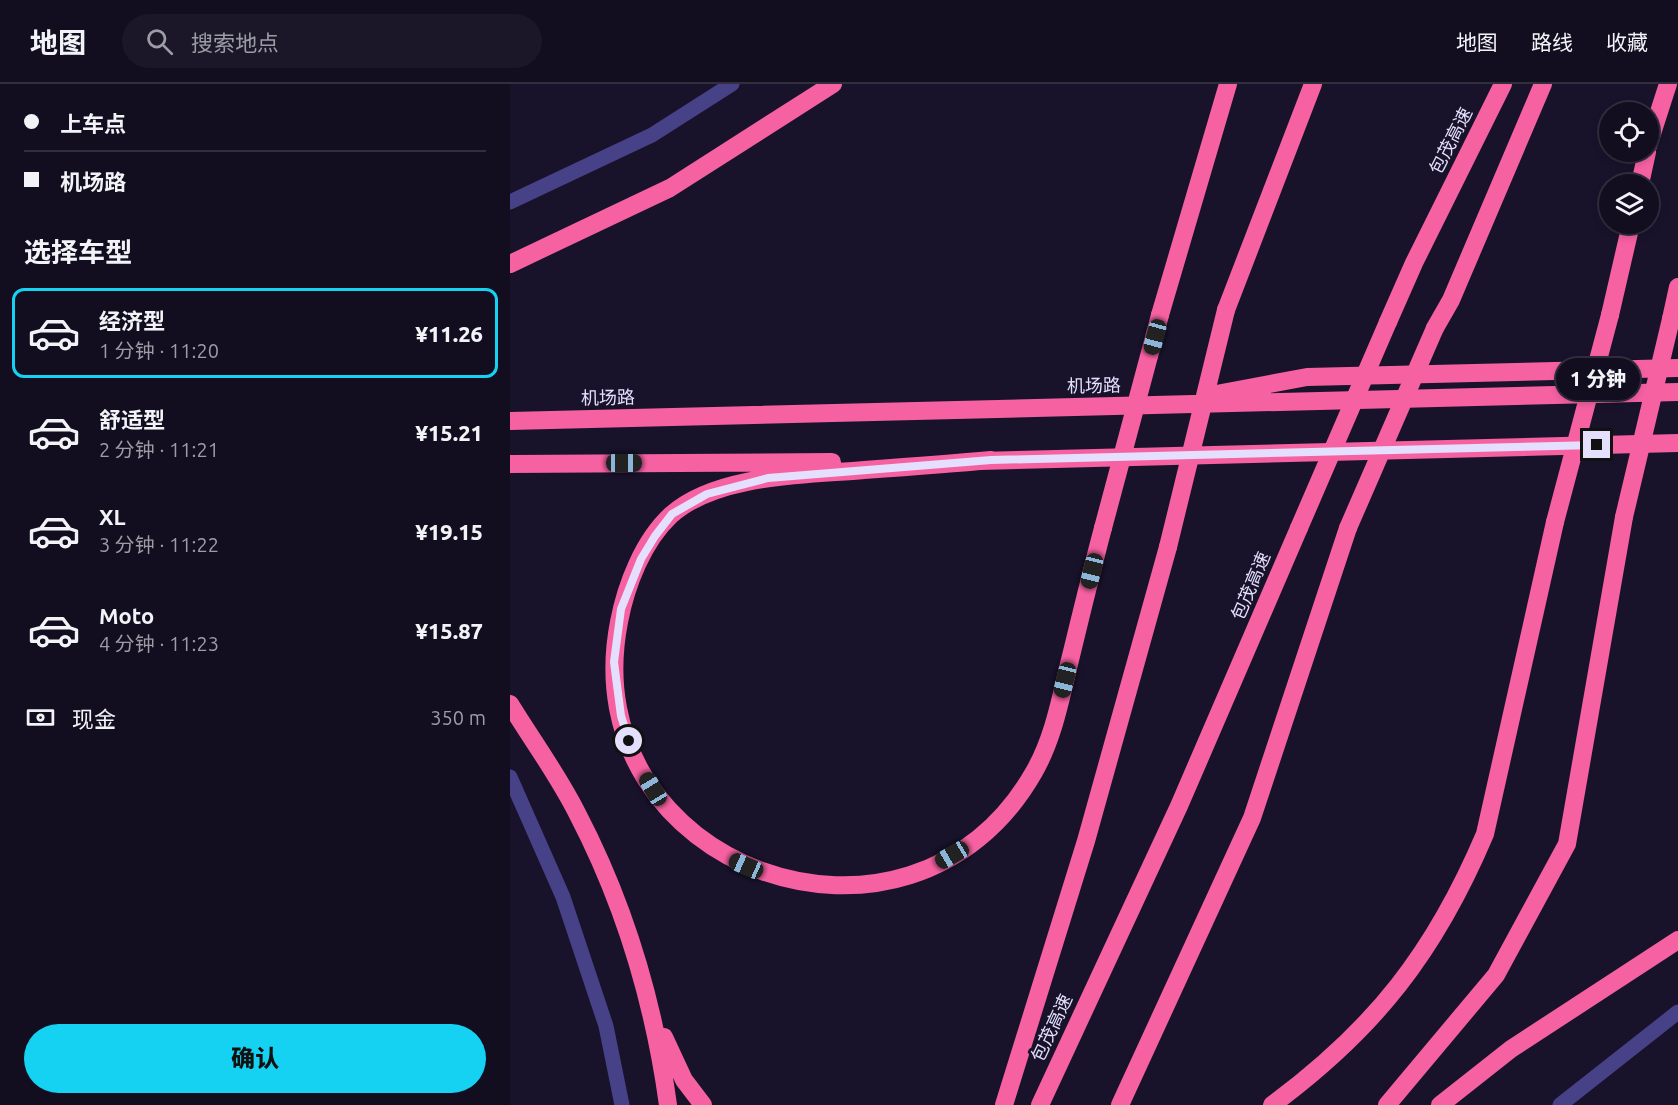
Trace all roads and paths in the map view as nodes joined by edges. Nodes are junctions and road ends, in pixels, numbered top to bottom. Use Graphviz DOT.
graph roads {
  1 [pos="732,84"];
  2 [pos="833,84"];
  3 [pos="1228,84"];
  4 [pos="1313,84"];
  5 [pos="1503,84"];
  6 [pos="1543,84"];
  7 [pos="1668,84"];
  8 [pos="1659,112"];
  9 [pos="510,202"];
  10 [pos="1629,234"];
  11 [pos="510,264"];
  12 [pos="1678,287"];
  13 [pos="1678,368"];
  14 [pos="1678,392"];
  15 [pos="1154,406"];
  16 [pos="510,421"];
  17 [pos="1678,443"];
  18 [pos="991,460"];
  19 [pos="510,464"];
  20 [pos="510,704"];
  21 [pos="510,777"];
  22 [pos="1678,940"];
  23 [pos="651,1008"];
  24 [pos="1678,1012"];
  25 [pos="1006,1097"];
  26 [pos="1040,1104"];
  27 [pos="621,1105"];
  28 [pos="668,1105"];
  29 [pos="703,1105"];
  30 [pos="1120,1105"];
  31 [pos="1272,1105"];
  32 [pos="1387,1105"];
  33 [pos="1440,1105"];
  34 [pos="1560,1105"];
  1 -- 9 [label="street"];
  2 -- 11 [label="highway"];
  3 -- 18 [label="highway, bridge"];
  4 -- 25 [label="highway, bridge"];
  5 -- 26 [label="highway, 包茂高速, bridge"];
  6 -- 30 [label="highway, bridge"];
  7 -- 8 [label="highway"];
  10 -- 31 [label="highway, bridge"];
  12 -- 32 [label="highway, bridge"];
  13 -- 15 [label="highway"];
  14 -- 15 [label="highway, 机场路"];
  15 -- 16 [label="highway, 机场路"];
  17 -- 18 [label="highway"];
  18 -- 19 [label="highway"];
  20 -- 23 [label="highway"];
  21 -- 27 [label="street"];
  22 -- 33 [label="highway"];
  23 -- 28 [label="highway"];
  23 -- 29 [label="highway"];
  24 -- 34 [label="street"];
}
